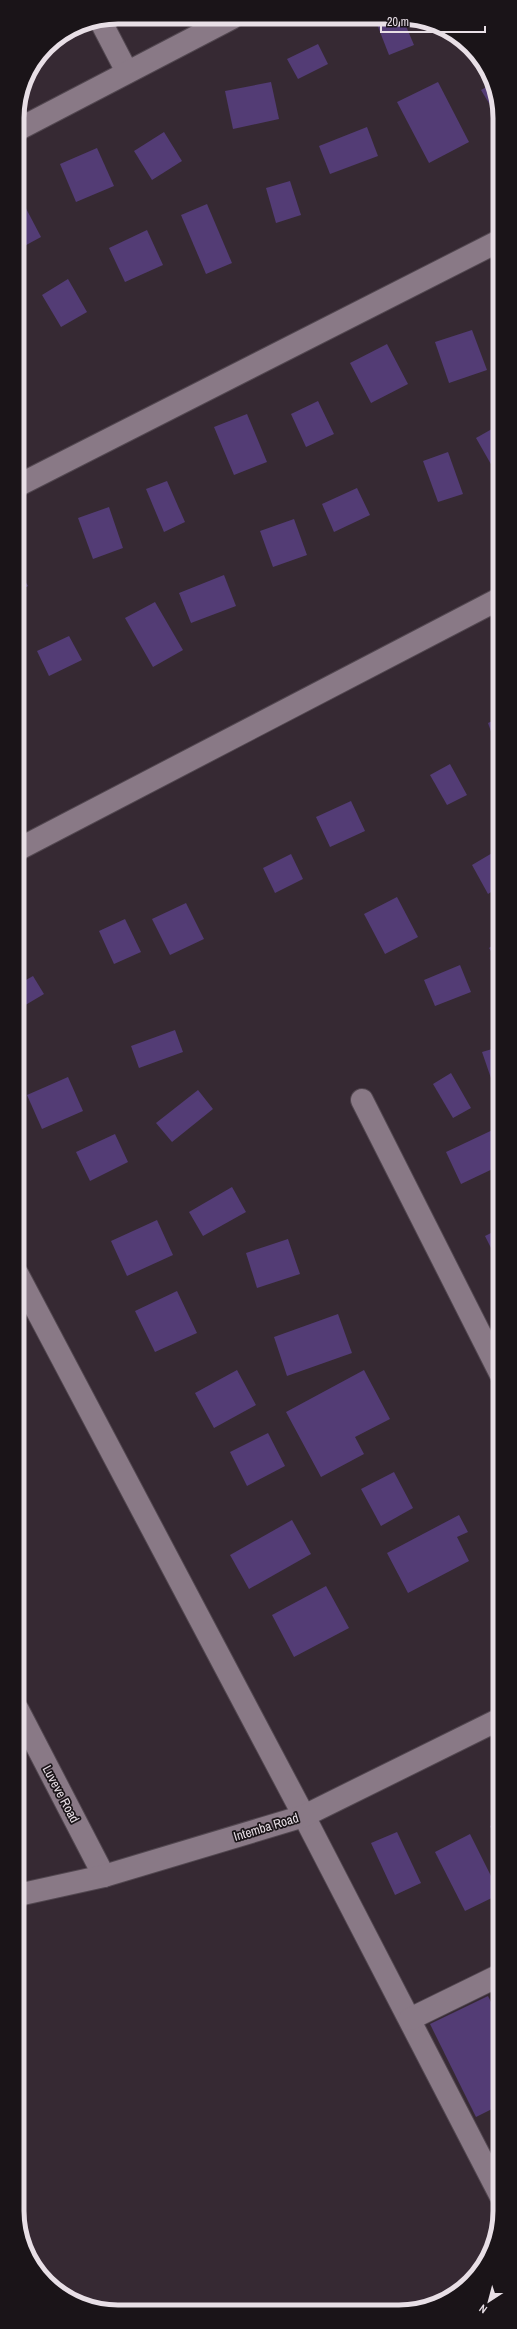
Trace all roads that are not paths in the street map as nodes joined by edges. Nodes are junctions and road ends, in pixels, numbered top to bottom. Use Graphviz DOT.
graph roads {
  1 [pos="220,24"];
  2 [pos="103,26"];
  3 [pos="127,72"];
  4 [pos="24,126"];
  5 [pos="493,245"];
  6 [pos="24,482"];
  7 [pos="493,602"];
  8 [pos="24,846"];
  9 [pos="362,1100"];
  10 [pos="24,1287"];
  11 [pos="493,1359"];
  12 [pos="24,1722"];
  13 [pos="493,1722"];
  14 [pos="304,1816"];
  15 [pos="104,1876"];
  16 [pos="24,1894"];
  17 [pos="493,1979"];
  18 [pos="410,2019"];
  19 [pos="493,2181"];
  1 -- 3 [label="street"];
  2 -- 3 [label="street"];
  3 -- 4 [label="street"];
  5 -- 6 [label="street"];
  7 -- 8 [label="street"];
  9 -- 11 [label="street"];
  10 -- 14 [label="street"];
  12 -- 15 [label="street, Luveve Road"];
  13 -- 14 [label="street, Intemba Road"];
  14 -- 15 [label="street, Intemba Road"];
  14 -- 18 [label="street"];
  15 -- 16 [label="street, Intemba Road"];
  17 -- 18 [label="street"];
  18 -- 19 [label="street"];
}
